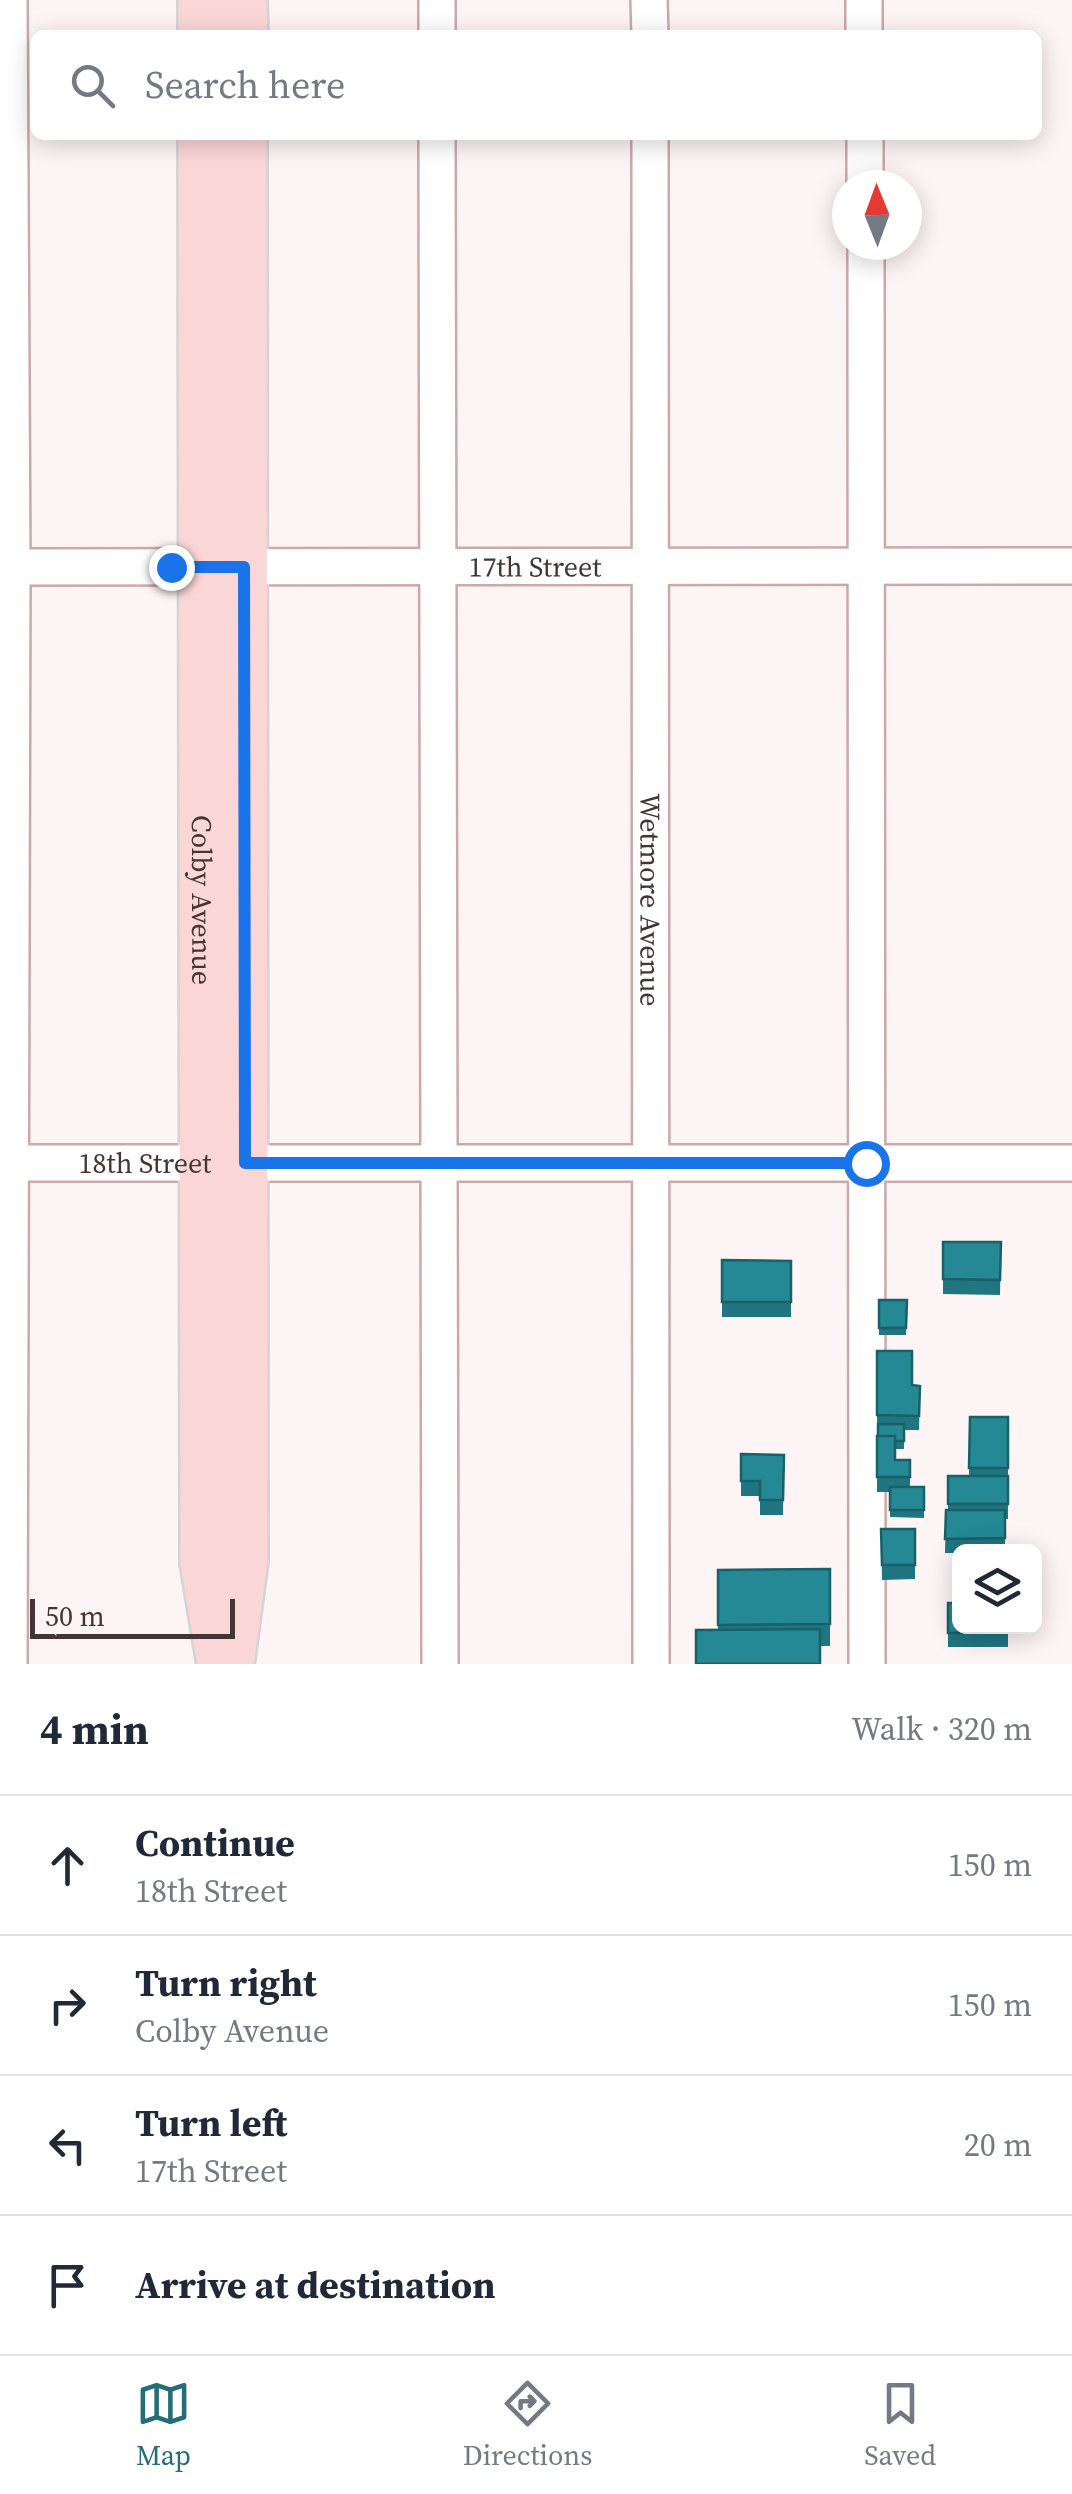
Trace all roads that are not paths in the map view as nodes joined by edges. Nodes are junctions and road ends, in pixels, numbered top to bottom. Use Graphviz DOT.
graph roads {
  1 [pos="9,0"];
  2 [pos="201,0"];
  3 [pos="244,0"];
  4 [pos="437,0"];
  5 [pos="650,0"];
  6 [pos="864,0"];
  7 [pos="201,30"];
  8 [pos="244,30"];
  9 [pos="437,30"];
  10 [pos="650,30"];
  11 [pos="864,30"];
  12 [pos="201,140"];
  13 [pos="244,140"];
  14 [pos="437,140"];
  15 [pos="650,140"];
  16 [pos="865,140"];
  17 [pos="865,170"];
  18 [pos="866,260"];
  19 [pos="650,566"];
  20 [pos="868,566"];
  21 [pos="1072,566"];
  22 [pos="6,567"];
  23 [pos="223,567"];
  24 [pos="438,567"];
  25 [pos="5,1163"];
  26 [pos="224,1163"];
  27 [pos="437,1163"];
  28 [pos="651,1163"];
  29 [pos="866,1163"];
  30 [pos="1072,1163"];
  31 [pos="9,1664"];
  32 [pos="220,1664"];
  33 [pos="232,1664"];
  34 [pos="440,1664"];
  35 [pos="652,1664"];
  36 [pos="867,1664"];
  1 -- 22 [label="street"];
  2 -- 7 [label="main road"];
  3 -- 8 [label="main road"];
  4 -- 9 [label="street"];
  5 -- 10 [label="street"];
  6 -- 11 [label="street"];
  12 -- 23 [label="main road, Colby Avenue"];
  13 -- 23 [label="main road, Colby Avenue"];
  14 -- 24 [label="street"];
  15 -- 19 [label="street, Wetmore Avenue"];
  16 -- 17 [label="street"];
  18 -- 20 [label="street"];
  19 -- 20 [label="street, 17th Street"];
  19 -- 24 [label="street, 17th Street"];
  19 -- 28 [label="street, Wetmore Avenue"];
  20 -- 21 [label="street, 17th Street"];
  20 -- 29 [label="street"];
  22 -- 23 [label="street, 17th Street"];
  22 -- 25 [label="street"];
  23 -- 24 [label="street, 17th Street"];
  23 -- 26 [label="main road, Colby Avenue"];
  24 -- 27 [label="street"];
  25 -- 26 [label="street, 18th Street"];
  25 -- 31 [label="street"];
  26 -- 27 [label="street, 18th Street"];
  26 -- 32 [label="main road, Colby Avenue"];
  26 -- 33 [label="main road, Colby Avenue"];
  27 -- 28 [label="street, 18th Street"];
  27 -- 34 [label="street"];
  28 -- 29 [label="street, 18th Street"];
  28 -- 35 [label="street, Wetmore Avenue"];
  29 -- 30 [label="street, 18th Street"];
  29 -- 36 [label="street"];
}
